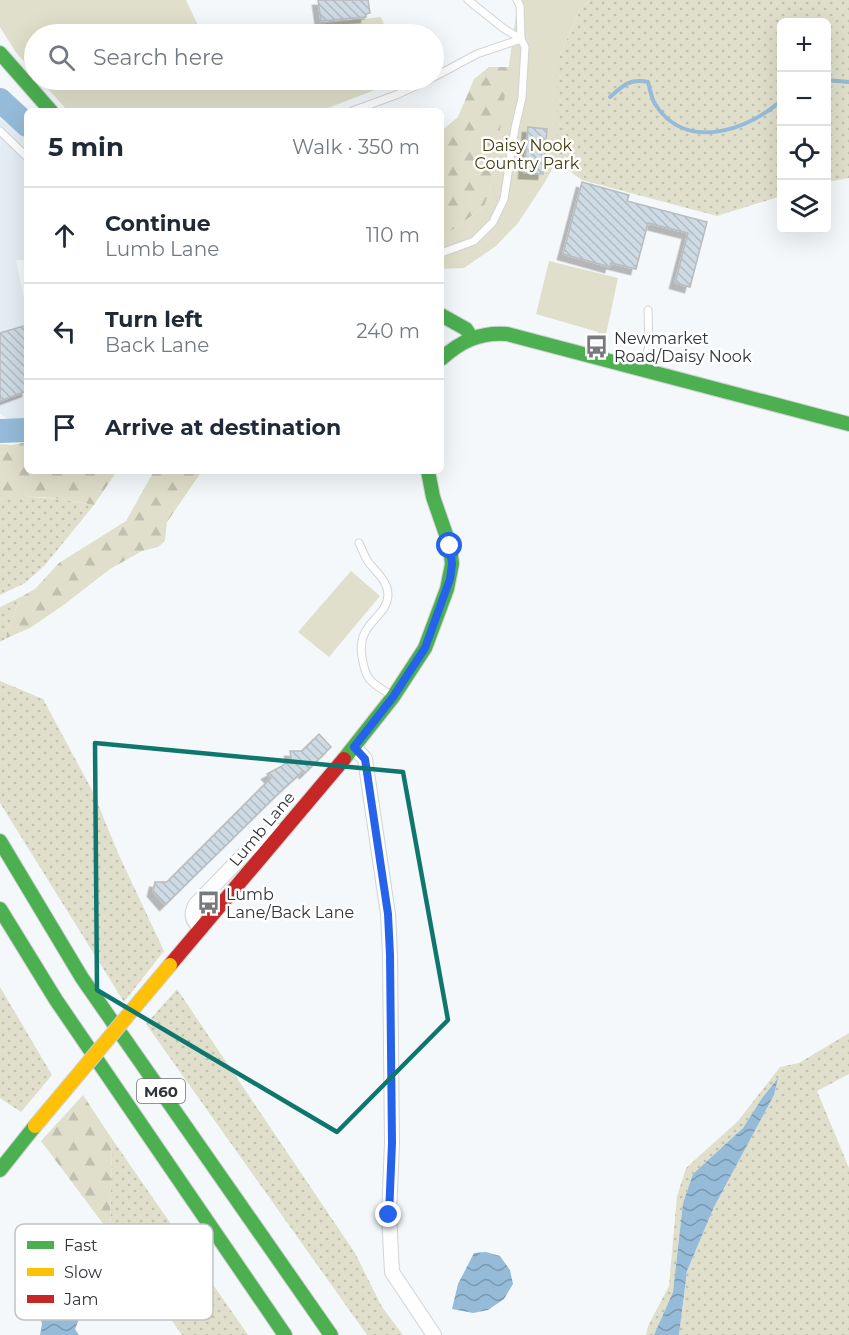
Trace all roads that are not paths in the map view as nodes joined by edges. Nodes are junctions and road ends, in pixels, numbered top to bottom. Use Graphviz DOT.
graph roads {
  1 [pos="468,0"];
  2 [pos="517,0"];
  3 [pos="521,39"];
  4 [pos="0,52"];
  5 [pos="444,72"];
  6 [pos="24,80"];
  7 [pos="33,90"];
  8 [pos="407,90"];
  9 [pos="48,108"];
  10 [pos="360,108"];
  11 [pos="0,131"];
  12 [pos="24,154"];
  13 [pos="444,252"];
  14 [pos="648,310"];
  15 [pos="444,317"];
  16 [pos="471,337"];
  17 [pos="444,356"];
  18 [pos="642,369"];
  19 [pos="849,424"];
  20 [pos="429,474"];
  21 [pos="359,543"];
  22 [pos="393,697"];
  23 [pos="354,747"];
  24 [pos="0,842"];
  25 [pos="0,909"];
  26 [pos="1,1168"];
  27 [pos="209,1224"];
  28 [pos="213,1230"];
  29 [pos="285,1335"];
  30 [pos="331,1335"];
  31 [pos="435,1335"];
  1 -- 3 [label="lane"];
  2 -- 3 [label="lane"];
  3 -- 5 [label="lane"];
  3 -- 13 [label="lane"];
  4 -- 6 [label="main road"];
  7 -- 9 [label="main road"];
  8 -- 10 [label="lane"];
  11 -- 12 [label="lane"];
  14 -- 18 [label="lane"];
  15 -- 16 [label="main road"];
  16 -- 17 [label="main road"];
  16 -- 18 [label="main road"];
  18 -- 19 [label="main road"];
  20 -- 22 [label="main road, Lumb Lane"];
  21 -- 22 [label="lane"];
  22 -- 23 [label="main road, Lumb Lane"];
  23 -- 26 [label="main road, Lumb Lane, bridge"];
  23 -- 31 [label="street"];
  24 -- 30 [label="main road, M60"];
  25 -- 27 [label="main road, M60"];
  28 -- 29 [label="main road, M60"];
}
